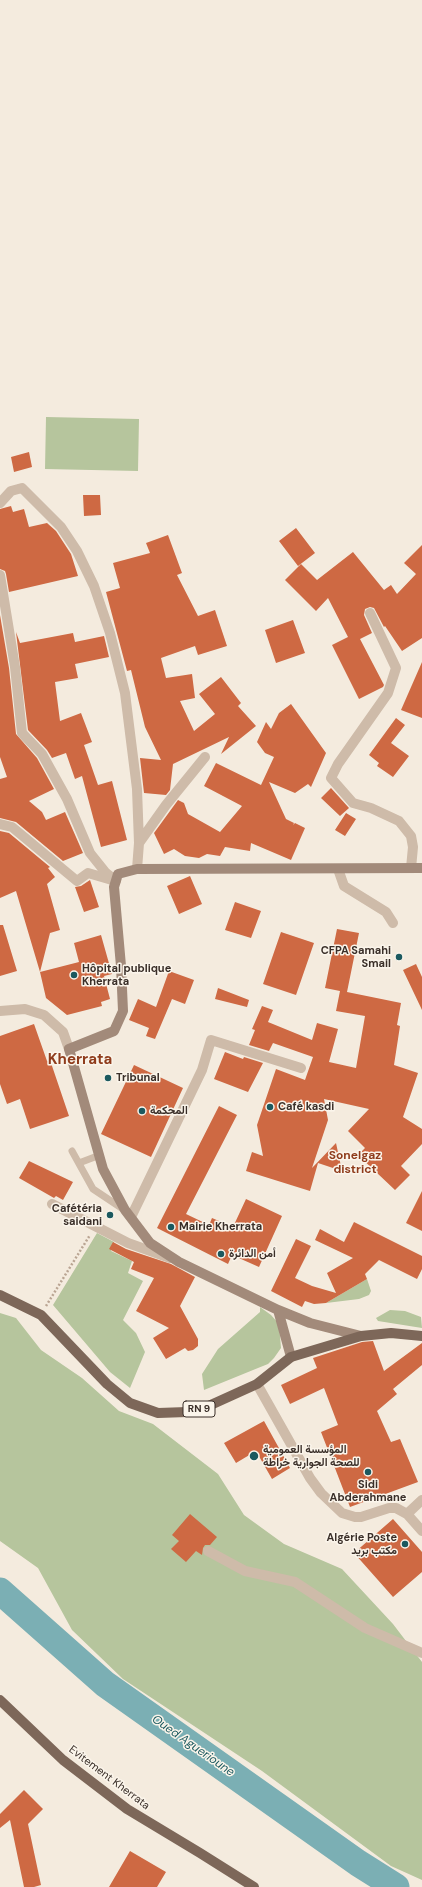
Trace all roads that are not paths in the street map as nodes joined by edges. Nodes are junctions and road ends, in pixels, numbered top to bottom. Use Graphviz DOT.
graph roads {
  1 [pos="0,503"];
  2 [pos="0,575"];
  3 [pos="370,613"];
  4 [pos="205,757"];
  5 [pos="0,824"];
  6 [pos="139,842"];
  7 [pos="338,868"];
  8 [pos="411,868"];
  9 [pos="422,868"];
  10 [pos="137,870"];
  11 [pos="116,881"];
  12 [pos="393,923"];
  13 [pos="0,1011"];
  14 [pos="69,1049"];
  15 [pos="301,1068"];
  16 [pos="72,1151"];
  17 [pos="100,1155"];
  18 [pos="79,1163"];
  19 [pos="52,1204"];
  20 [pos="128,1213"];
  21 [pos="179,1262"];
  22 [pos="0,1295"];
  23 [pos="278,1310"];
  24 [pos="361,1336"];
  25 [pos="422,1336"];
  26 [pos="291,1357"];
  27 [pos="256,1384"];
  28 [pos="422,1500"];
  29 [pos="407,1514"];
  30 [pos="422,1531"];
  31 [pos="208,1551"];
  32 [pos="422,1653"];
  33 [pos="0,1700"];
  34 [pos="254,1887"];
  1 -- 6 [label="street"];
  2 -- 11 [label="street"];
  3 -- 8 [label="street"];
  4 -- 6 [label="street"];
  5 -- 11 [label="street"];
  6 -- 10 [label="street"];
  7 -- 8 [label="street"];
  7 -- 10 [label="street"];
  7 -- 12 [label="street"];
  8 -- 9 [label="street"];
  10 -- 11 [label="street"];
  11 -- 14 [label="street"];
  13 -- 14 [label="street"];
  14 -- 17 [label="street"];
  15 -- 20 [label="street"];
  16 -- 18 [label="lane"];
  17 -- 18 [label="lane"];
  17 -- 20 [label="street"];
  18 -- 20 [label="lane"];
  19 -- 21 [label="street"];
  20 -- 21 [label="street"];
  21 -- 23 [label="street"];
  22 -- 27 [label="main road, RN 9"];
  23 -- 24 [label="street"];
  23 -- 26 [label="street"];
  24 -- 25 [label="main road, RN 9"];
  24 -- 26 [label="main road, RN 9"];
  26 -- 27 [label="main road, RN 9"];
  27 -- 29 [label="street"];
  28 -- 29 [label="street"];
  29 -- 30 [label="street"];
  31 -- 32 [label="street"];
  33 -- 34 [label="main road, Evitement Kherrata"];
}
